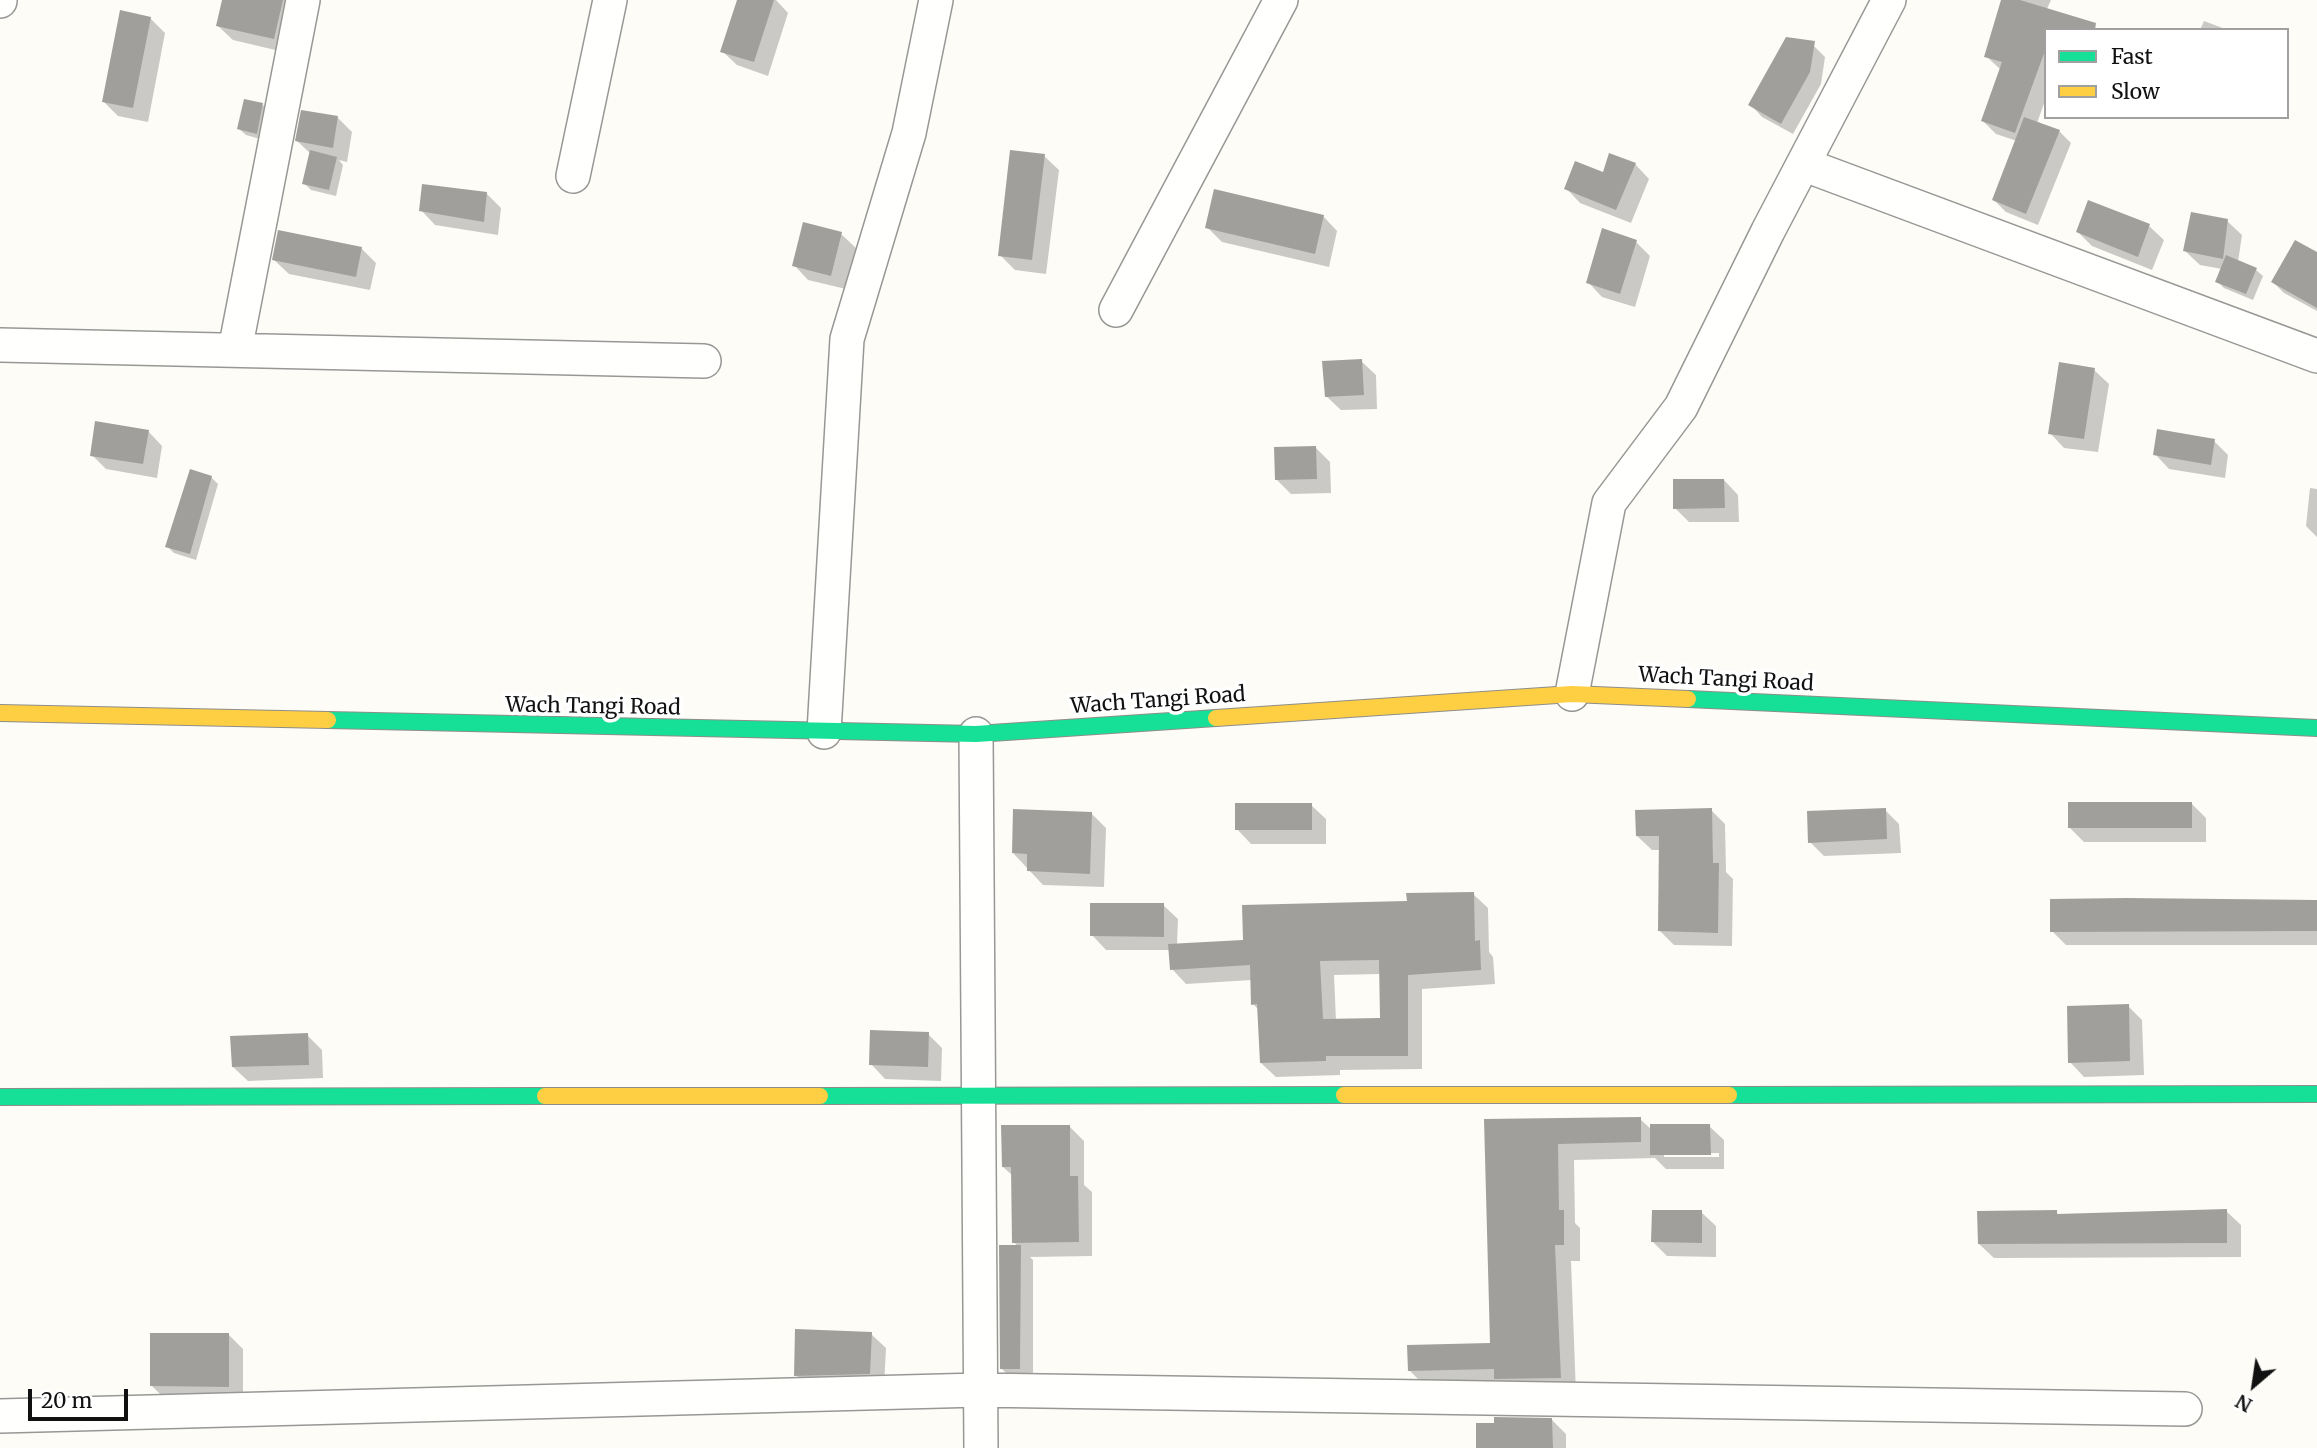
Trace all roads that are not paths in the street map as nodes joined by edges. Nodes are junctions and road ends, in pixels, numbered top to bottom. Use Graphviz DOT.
graph roads {
  1 [pos="303,0"];
  2 [pos="610,0"];
  3 [pos="936,0"];
  4 [pos="1280,0"];
  5 [pos="1889,0"];
  6 [pos="1805,165"];
  7 [pos="573,176"];
  8 [pos="1116,310"];
  9 [pos="0,345"];
  10 [pos="235,350"];
  11 [pos="2317,356"];
  12 [pos="704,361"];
  13 [pos="1572,694"];
  14 [pos="0,713"];
  15 [pos="2317,728"];
  16 [pos="824,732"];
  17 [pos="975,734"];
  18 [pos="2317,1094"];
  19 [pos="980,1096"];
  20 [pos="0,1097"];
  21 [pos="979,1390"];
  22 [pos="2185,1409"];
  23 [pos="0,1416"];
  24 [pos="981,1448"];
  1 -- 10 [label="street"];
  2 -- 7 [label="street"];
  3 -- 16 [label="street"];
  4 -- 8 [label="street"];
  5 -- 6 [label="street"];
  6 -- 11 [label="street"];
  6 -- 13 [label="street"];
  9 -- 10 [label="street"];
  10 -- 12 [label="street"];
  13 -- 15 [label="main road, Wach Tangi Road"];
  13 -- 17 [label="main road, Wach Tangi Road"];
  14 -- 16 [label="main road, Wach Tangi Road"];
  16 -- 17 [label="main road, Wach Tangi Road"];
  17 -- 19 [label="street"];
  18 -- 19 [label="main road"];
  19 -- 20 [label="main road"];
  19 -- 21 [label="street"];
  21 -- 22 [label="street"];
  21 -- 23 [label="street"];
  21 -- 24 [label="street"];
}
